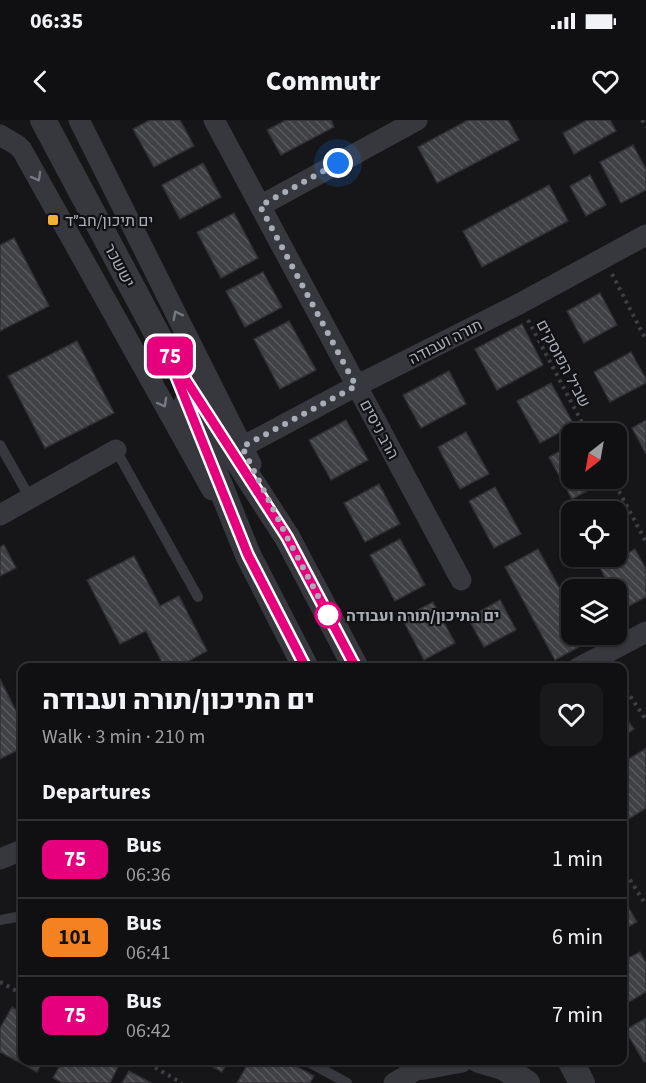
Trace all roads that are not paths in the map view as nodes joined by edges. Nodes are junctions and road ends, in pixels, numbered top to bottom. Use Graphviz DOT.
graph roads {
  1 [pos="5,120"];
  2 [pos="43,120"];
  3 [pos="79,120"];
  4 [pos="213,120"];
  5 [pos="417,120"];
  6 [pos="0,124"];
  7 [pos="0,135"];
  8 [pos="260,206"];
  9 [pos="646,235"];
  10 [pos="164,346"];
  11 [pos="356,386"];
  12 [pos="0,445"];
  13 [pos="242,447"];
  14 [pos="116,450"];
  15 [pos="30,498"];
  16 [pos="0,515"];
  17 [pos="287,537"];
  18 [pos="248,555"];
  19 [pos="461,580"];
  20 [pos="198,597"];
  21 [pos="646,632"];
  22 [pos="339,635"];
  23 [pos="303,663"];
  24 [pos="353,663"];
  25 [pos="360,663"];
  26 [pos="587,663"];
  27 [pos="18,852"];
  28 [pos="0,859"];
  29 [pos="18,917"];
  30 [pos="0,920"];
  31 [pos="314,1065"];
  32 [pos="424,1065"];
  33 [pos="496,1065"];
  34 [pos="520,1065"];
  35 [pos="573,1065"];
  36 [pos="347,1083"];
  37 [pos="394,1083"];
  38 [pos="529,1083"];
  39 [pos="582,1083"];
  1 -- 6 [label="street"];
  2 -- 10 [label="street, יששכר"];
  13 -- 3 [label="street, one-way"];
  4 -- 8 [label="street, הרב ניסים"];
  5 -- 8 [label="street"];
  7 -- 18 [label="street, one-way"];
  8 -- 11 [label="street, הרב ניסים"];
  9 -- 11 [label="street, תורה ועבודה"];
  10 -- 17 [label="street"];
  10 -- 18 [label="street"];
  11 -- 13 [label="street, תורה ועבודה"];
  11 -- 19 [label="street, הרב ניסים"];
  12 -- 15 [label="lane"];
  13 -- 17 [label="street"];
  14 -- 15 [label="street"];
  14 -- 20 [label="lane"];
  15 -- 16 [label="street"];
  17 -- 22 [label="street"];
  18 -- 23 [label="street"];
  21 -- 26 [label="street"];
  22 -- 24 [label="street"];
  22 -- 25 [label="street"];
  27 -- 28 [label="street"];
  29 -- 30 [label="lane"];
  31 -- 36 [label="lane"];
  32 -- 37 [label="street"];
  33 -- 38 [label="street"];
  34 -- 38 [label="street"];
  35 -- 39 [label="street"];
}
